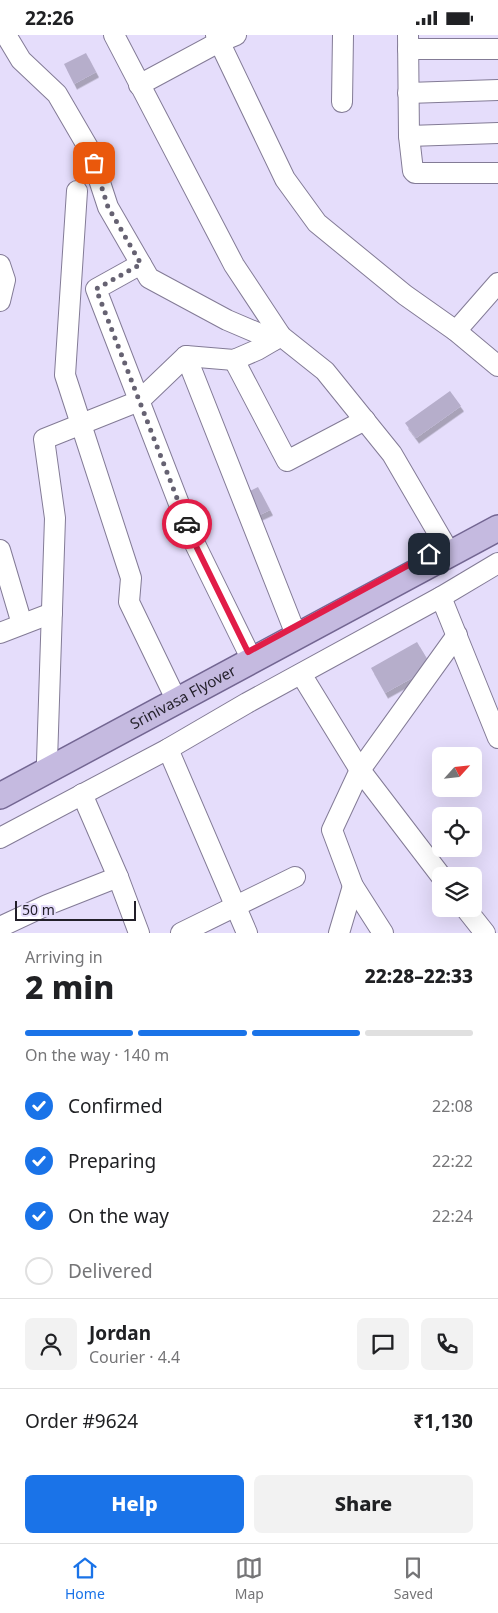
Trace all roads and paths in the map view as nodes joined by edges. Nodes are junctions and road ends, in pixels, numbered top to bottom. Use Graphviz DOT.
graph roads {
  1 [pos="6,35"];
  2 [pos="114,35"];
  3 [pos="343,35"];
  4 [pos="224,37"];
  5 [pos="408,42"];
  6 [pos="498,49"];
  7 [pos="140,85"];
  8 [pos="498,90"];
  9 [pos="408,93"];
  10 [pos="342,102"];
  11 [pos="498,133"];
  12 [pos="409,136"];
  13 [pos="498,173"];
  14 [pos="77,191"];
  15 [pos="141,264"];
  16 [pos="0,265"];
  17 [pos="498,283"];
  18 [pos="0,301"];
  19 [pos="456,331"];
  20 [pos="278,338"];
  21 [pos="186,356"];
  22 [pos="234,360"];
  23 [pos="498,366"];
  24 [pos="139,401"];
  25 [pos="365,420"];
  26 [pos="81,424"];
  27 [pos="498,515"];
  28 [pos="498,528"];
  29 [pos="446,545"];
  30 [pos="0,550"];
  31 [pos="498,559"];
  32 [pos="441,597"];
  33 [pos="52,613"];
  34 [pos="22,624"];
  35 [pos="294,627"];
  36 [pos="0,633"];
  37 [pos="457,635"];
  38 [pos="248,652"];
  39 [pos="301,674"];
  40 [pos="173,693"];
  41 [pos="498,737"];
  42 [pos="168,749"];
  43 [pos="47,761"];
  44 [pos="360,770"];
  45 [pos="0,786"];
  46 [pos="82,794"];
  47 [pos="0,796"];
  48 [pos="0,813"];
  49 [pos="0,838"];
  50 [pos="434,867"];
  51 [pos="118,877"];
  52 [pos="295,877"];
  53 [pos="353,886"];
  54 [pos="236,905"];
  55 [pos="472,917"];
  56 [pos="0,927"];
  57 [pos="140,933"];
  58 [pos="181,933"];
  59 [pos="247,933"];
  60 [pos="339,933"];
  61 [pos="383,933"];
  62 [pos="485,933"];
  1 -- 15 [label="street"];
  2 -- 7 [label="street"];
  3 -- 10 [label="street"];
  4 -- 7 [label="street"];
  4 -- 19 [label="street"];
  5 -- 6 [label="street"];
  5 -- 9 [label="street"];
  7 -- 20 [label="street"];
  8 -- 9 [label="street"];
  9 -- 12 [label="street"];
  11 -- 12 [label="street"];
  12 -- 13 [label="street"];
  14 -- 26 [label="street"];
  15 -- 20 [label="street"];
  15 -- 24 [label="street"];
  16 -- 18 [label="street"];
  17 -- 19 [label="street"];
  19 -- 23 [label="street"];
  20 -- 22 [label="street"];
  20 -- 25 [label="street"];
  21 -- 22 [label="street"];
  21 -- 24 [label="street"];
  21 -- 35 [label="street"];
  22 -- 25 [label="street"];
  24 -- 26 [label="street"];
  24 -- 38 [label="street"];
  25 -- 29 [label="street"];
  26 -- 33 [label="street"];
  26 -- 40 [label="street"];
  27 -- 29 [label="street"];
  28 -- 47 [label="main road, Srinivasa Flyover"];
  29 -- 35 [label="street"];
  30 -- 34 [label="street"];
  31 -- 32 [label="street"];
  31 -- 48 [label="main road, Srinivasa Flyover"];
  32 -- 37 [label="street"];
  32 -- 39 [label="street"];
  33 -- 34 [label="street"];
  33 -- 43 [label="street"];
  34 -- 36 [label="street"];
  35 -- 38 [label="street"];
  37 -- 41 [label="street"];
  37 -- 44 [label="street"];
  38 -- 40 [label="street"];
  39 -- 42 [label="street"];
  39 -- 44 [label="street"];
  40 -- 43 [label="street"];
  42 -- 46 [label="street"];
  42 -- 54 [label="street"];
  43 -- 45 [label="street"];
  44 -- 50 [label="street"];
  44 -- 53 [label="street"];
  46 -- 49 [label="street"];
  46 -- 51 [label="street"];
  51 -- 56 [label="street"];
  51 -- 57 [label="street"];
  52 -- 54 [label="street"];
  53 -- 60 [label="street"];
  53 -- 61 [label="street"];
  54 -- 58 [label="street"];
  54 -- 59 [label="street"];
  55 -- 62 [label="street"];
}
